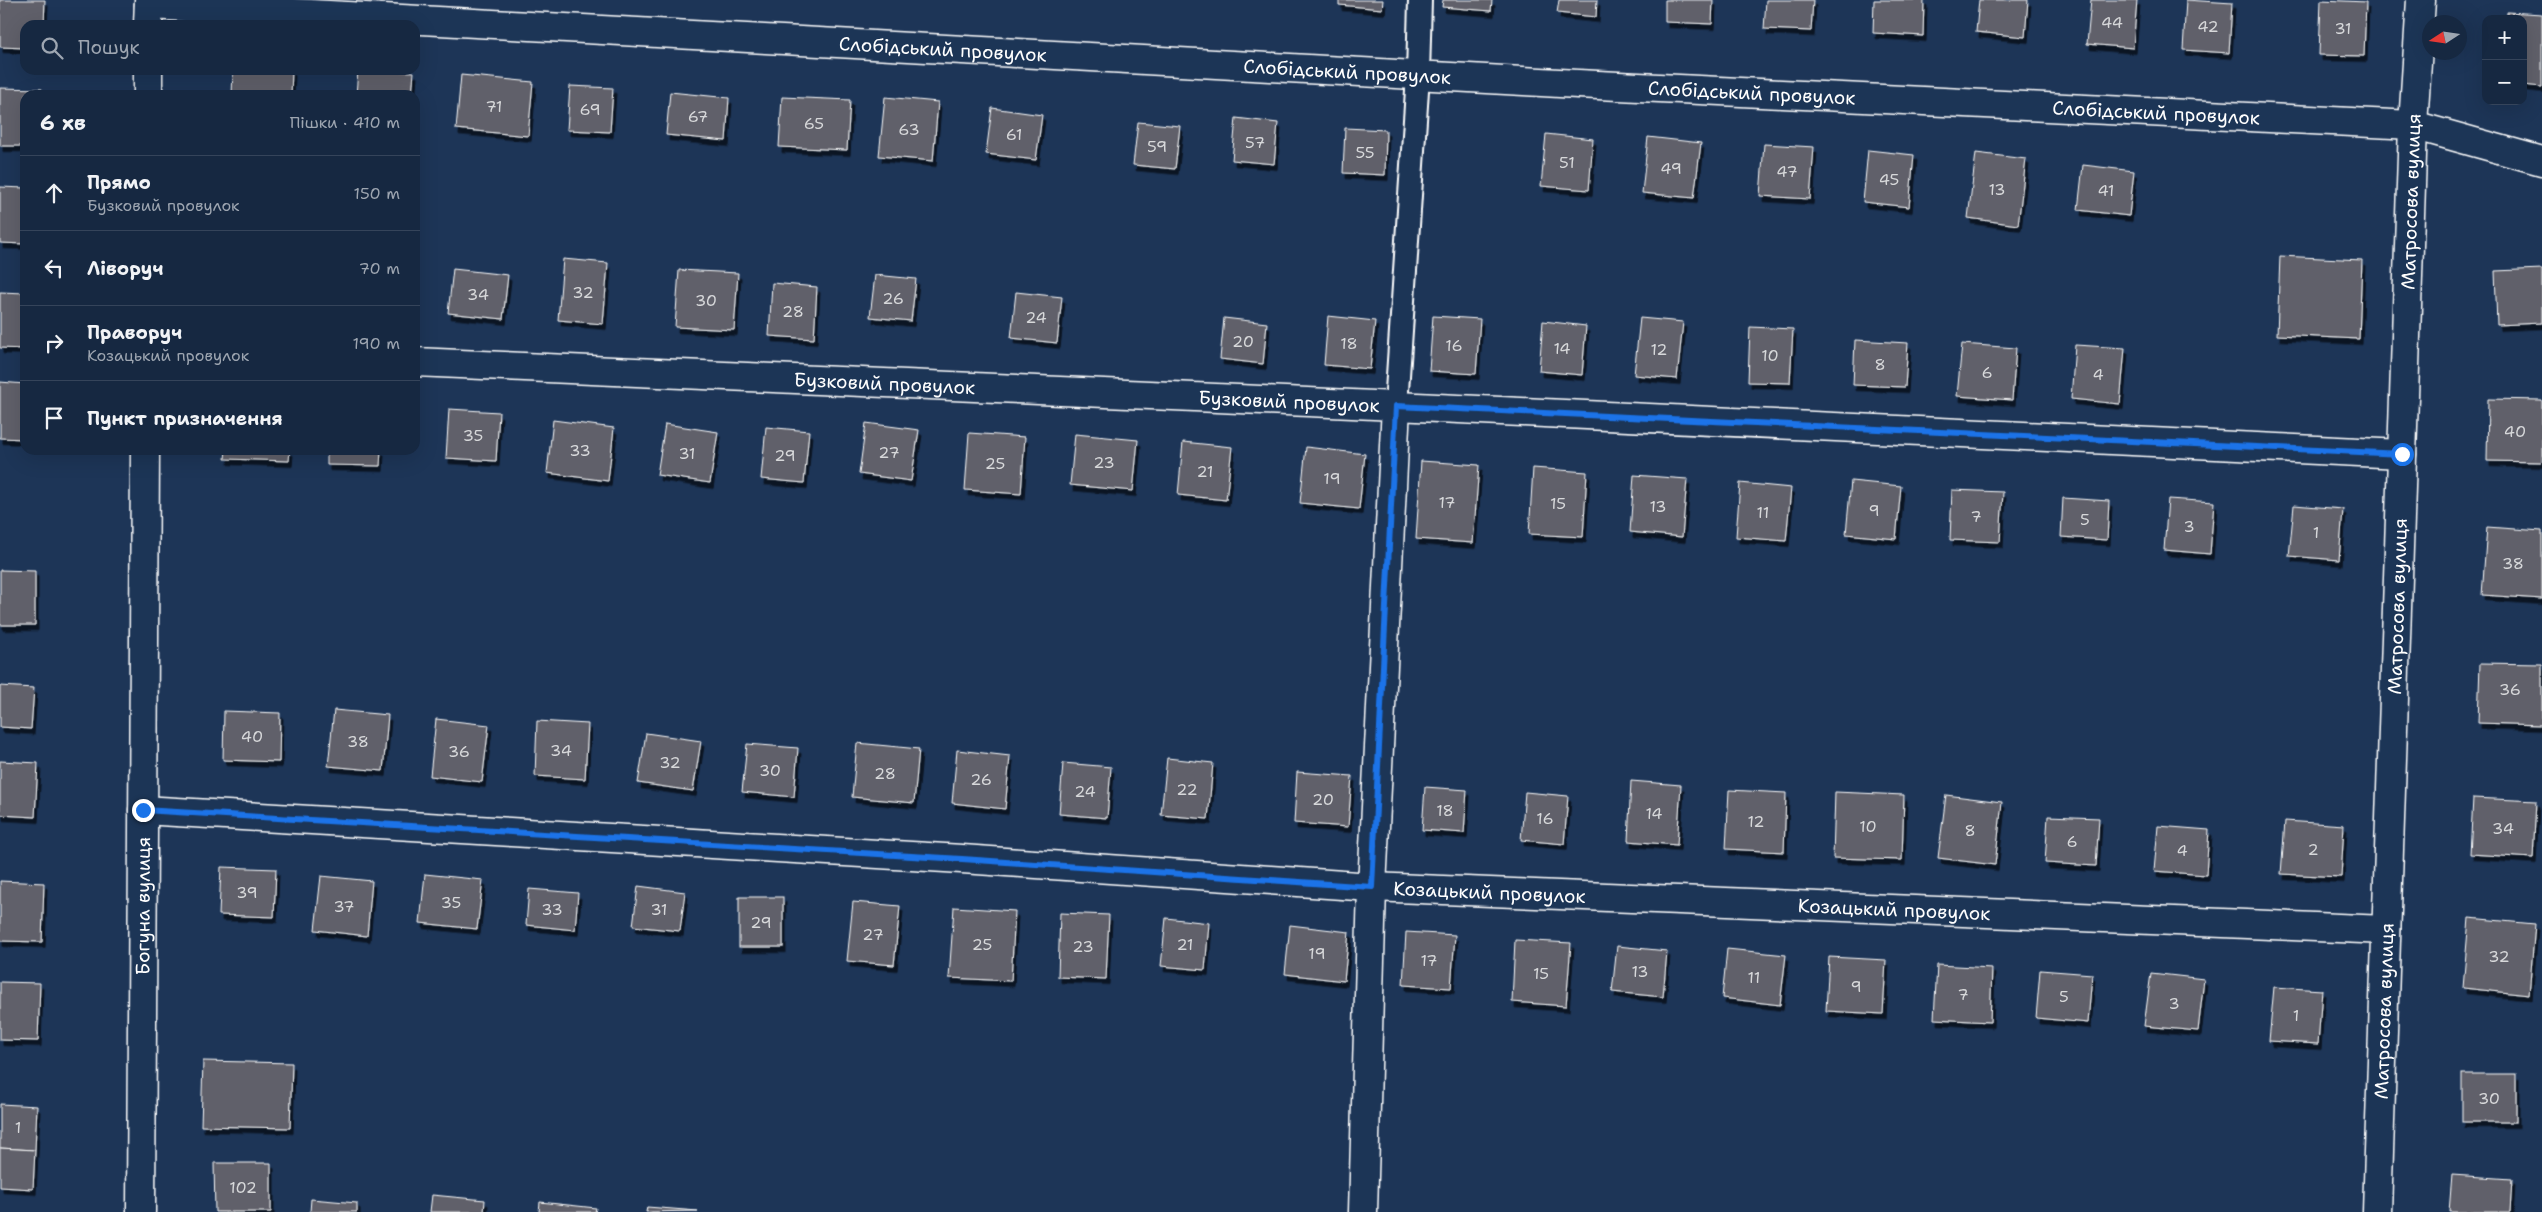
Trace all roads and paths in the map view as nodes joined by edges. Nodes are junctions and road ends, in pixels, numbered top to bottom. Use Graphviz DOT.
graph roads {
  1 [pos="1420,0"];
  2 [pos="2420,0"];
  3 [pos="148,10"];
  4 [pos="343,20"];
  5 [pos="420,24"];
  6 [pos="148,75"];
  7 [pos="1418,75"];
  8 [pos="148,90"];
  9 [pos="2413,125"];
  10 [pos="2542,161"];
  11 [pos="420,362"];
  12 [pos="1396,406"];
  13 [pos="2402,454"];
  14 [pos="146,455"];
  15 [pos="143,810"];
  16 [pos="1372,887"];
  17 [pos="2386,930"];
  18 [pos="141,1212"];
  19 [pos="1363,1212"];
  20 [pos="2377,1212"];
  1 -- 7 [label="lane"];
  2 -- 9 [label="street, Матросова вулиця"];
  3 -- 4 [label="street, Слобідський провулок"];
  5 -- 7 [label="street, Слобідський провулок"];
  6 -- 8 [label="street"];
  7 -- 9 [label="street, Слобідський провулок"];
  7 -- 12 [label="lane"];
  9 -- 10 [label="street, Слобідський провулок"];
  9 -- 13 [label="street, Матросова вулиця"];
  11 -- 12 [label="street, Бузковий провулок"];
  12 -- 13 [label="street, Бузковий провулок"];
  12 -- 16 [label="street"];
  13 -- 17 [label="street, Матросова вулиця"];
  14 -- 15 [label="street, Богуна вулиця"];
  15 -- 16 [label="street, Козацький провулок"];
  15 -- 18 [label="street, Богуна вулиця"];
  16 -- 17 [label="street, Козацький провулок"];
  16 -- 19 [label="street"];
  17 -- 20 [label="street, Матросова вулиця"];
}
